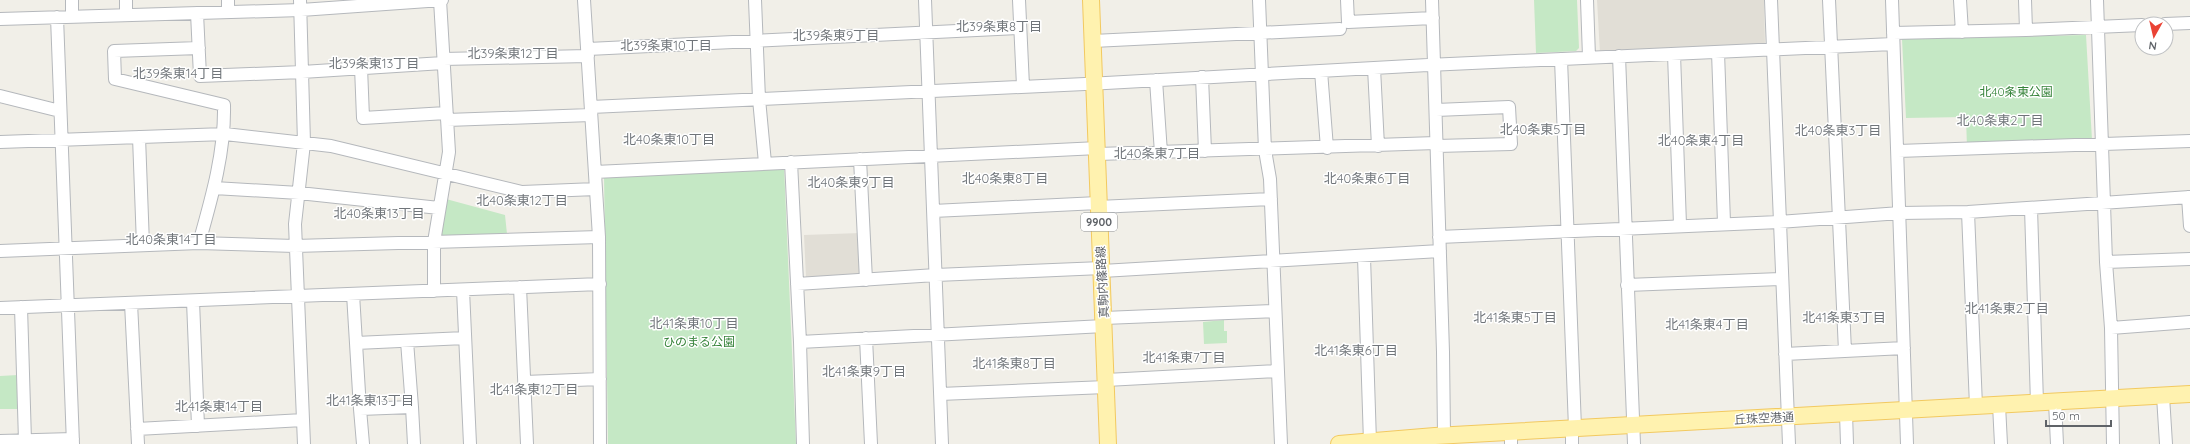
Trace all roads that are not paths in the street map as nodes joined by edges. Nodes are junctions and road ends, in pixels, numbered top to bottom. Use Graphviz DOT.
graph roads {
  1 [pos="72,0"];
  2 [pos="126,0"];
  3 [pos="441,0"];
  4 [pos="584,0"];
  5 [pos="755,0"];
  6 [pos="924,0"];
  7 [pos="1019,0"];
  8 [pos="1091,0"];
  9 [pos="1259,0"];
  10 [pos="1347,0"];
  11 [pos="1432,0"];
  12 [pos="1586,0"];
  13 [pos="1771,0"];
  14 [pos="1829,0"];
  15 [pos="1892,0"];
  16 [pos="1960,0"];
  17 [pos="2025,0"];
  18 [pos="2097,0"];
  19 [pos="398,2"];
  20 [pos="351,3"];
  21 [pos="301,5"];
  22 [pos="228,6"];
  23 [pos="197,13"];
  24 [pos="126,15"];
  25 [pos="56,17"];
  26 [pos="72,17"];
  27 [pos="1433,18"];
  28 [pos="0,19"];
  29 [pos="2190,23"];
  30 [pos="2174,24"];
  31 [pos="2134,25"];
  32 [pos="2098,27"];
  33 [pos="1020,28"];
  34 [pos="1340,29"];
  35 [pos="2026,30"];
  36 [pos="926,31"];
  37 [pos="1260,32"];
  38 [pos="1962,32"];
  39 [pos="1893,38"];
  40 [pos="758,40"];
  41 [pos="1093,40"];
  42 [pos="1831,47"];
  43 [pos="199,48"];
  44 [pos="1773,50"];
  45 [pos="1718,52"];
  46 [pos="588,53"];
  47 [pos="1674,54"];
  48 [pos="1619,56"];
  49 [pos="1589,58"];
  50 [pos="1561,60"];
  51 [pos="443,61"];
  52 [pos="1435,65"];
  53 [pos="362,67"];
  54 [pos="1374,68"];
  55 [pos="1321,71"];
  56 [pos="302,72"];
  57 [pos="1262,73"];
  58 [pos="1202,77"];
  59 [pos="1156,80"];
  60 [pos="1095,83"];
  61 [pos="1023,86"];
  62 [pos="928,91"];
  63 [pos="0,96"];
  64 [pos="759,98"];
  65 [pos="1436,110"];
  66 [pos="60,111"];
  67 [pos="591,111"];
  68 [pos="446,117"];
  69 [pos="225,134"];
  70 [pos="139,137"];
  71 [pos="61,140"];
  72 [pos="0,142"];
  73 [pos="304,142"];
  74 [pos="2190,142"];
  75 [pos="2102,144"];
  76 [pos="1437,145"];
  77 [pos="1378,146"];
  78 [pos="1327,148"];
  79 [pos="1265,150"];
  80 [pos="1098,151"];
  81 [pos="1898,151"];
  82 [pos="1205,152"];
  83 [pos="1161,153"];
  84 [pos="930,155"];
  85 [pos="860,159"];
  86 [pos="791,162"];
  87 [pos="765,163"];
  88 [pos="595,172"];
  89 [pos="446,173"];
  90 [pos="214,188"];
  91 [pos="596,189"];
  92 [pos="299,193"];
  93 [pos="2189,197"];
  94 [pos="1271,199"];
  95 [pos="2104,202"];
  96 [pos="1098,205"];
  97 [pos="439,208"];
  98 [pos="2031,208"];
  99 [pos="933,211"];
  100 [pos="1900,212"];
  101 [pos="1968,212"];
  102 [pos="1838,218"];
  103 [pos="1779,222"];
  104 [pos="1724,223"];
  105 [pos="1680,225"];
  106 [pos="2190,226"];
  107 [pos="1626,228"];
  108 [pos="1566,231"];
  109 [pos="598,237"];
  110 [pos="1439,237"];
  111 [pos="434,242"];
  112 [pos="199,243"];
  113 [pos="143,245"];
  114 [pos="295,246"];
  115 [pos="65,248"];
  116 [pos="0,251"];
  117 [pos="1440,251"];
  118 [pos="1364,257"];
  119 [pos="2190,259"];
  120 [pos="1273,261"];
  121 [pos="2106,262"];
  122 [pos="1102,270"];
  123 [pos="936,275"];
  124 [pos="1782,279"];
  125 [pos="866,280"];
  126 [pos="600,284"];
  127 [pos="797,284"];
  128 [pos="1627,285"];
  129 [pos="520,288"];
  130 [pos="463,290"];
  131 [pos="434,291"];
  132 [pos="353,294"];
  133 [pos="297,296"];
  134 [pos="193,300"];
  135 [pos="131,303"];
  136 [pos="67,305"];
  137 [pos="21,307"];
  138 [pos="0,308"];
  139 [pos="1275,311"];
  140 [pos="1104,322"];
  141 [pos="2190,322"];
  142 [pos="2111,328"];
  143 [pos="938,334"];
  144 [pos="465,338"];
  145 [pos="866,338"];
  146 [pos="407,341"];
  147 [pos="800,342"];
  148 [pos="356,343"];
  149 [pos="1904,348"];
  150 [pos="1845,351"];
  151 [pos="1785,354"];
  152 [pos="1277,371"];
  153 [pos="600,379"];
  154 [pos="525,382"];
  155 [pos="1106,383"];
  156 [pos="940,394"];
  157 [pos="2190,394"];
  158 [pos="2163,396"];
  159 [pos="2111,399"];
  160 [pos="2055,402"];
  161 [pos="2037,403"];
  162 [pos="1999,405"];
  163 [pos="1976,406"];
  164 [pos="412,407"];
  165 [pos="360,409"];
  166 [pos="1905,410"];
  167 [pos="1846,413"];
  168 [pos="1787,416"];
  169 [pos="303,420"];
  170 [pos="1633,425"];
  171 [pos="198,426"];
  172 [pos="137,430"];
  173 [pos="1573,434"];
  174 [pos="1438,438"];
  175 [pos="1511,438"];
  176 [pos="0,441"];
  177 [pos="25,441"];
  178 [pos="73,442"];
  179 [pos="1375,443"];
  180 [pos="138,444"];
  181 [pos="304,444"];
  182 [pos="362,444"];
  183 [pos="414,444"];
  184 [pos="470,444"];
  185 [pos="527,444"];
  186 [pos="600,444"];
  187 [pos="803,444"];
  188 [pos="871,444"];
  189 [pos="942,444"];
  190 [pos="1108,444"];
  191 [pos="1281,444"];
  192 [pos="1339,444"];
  193 [pos="1634,444"];
  194 [pos="1789,444"];
  195 [pos="1847,444"];
  196 [pos="1907,444"];
  197 [pos="2001,444"];
  198 [pos="2057,444"];
  199 [pos="2113,444"];
  200 [pos="2166,444"];
  1 -- 26 [label="street"];
  2 -- 24 [label="street"];
  3 -- 19 [label="street"];
  3 -- 51 [label="street"];
  4 -- 46 [label="street"];
  5 -- 40 [label="street"];
  6 -- 36 [label="street"];
  7 -- 33 [label="street"];
  8 -- 41 [label="main road, 真駒内篠路線 / 9900"];
  9 -- 37 [label="street"];
  10 -- 27 [label="street"];
  11 -- 27 [label="street"];
  12 -- 49 [label="street"];
  13 -- 44 [label="street"];
  14 -- 42 [label="street"];
  15 -- 39 [label="street"];
  16 -- 38 [label="street"];
  17 -- 35 [label="street"];
  18 -- 32 [label="street"];
  19 -- 20 [label="street"];
  20 -- 21 [label="street"];
  21 -- 22 [label="street"];
  21 -- 56 [label="street"];
  22 -- 23 [label="street"];
  23 -- 24 [label="street"];
  23 -- 43 [label="street"];
  24 -- 26 [label="street"];
  25 -- 26 [label="street"];
  25 -- 28 [label="street"];
  25 -- 66 [label="street"];
  27 -- 52 [label="street"];
  29 -- 30 [label="street"];
  31 -- 32 [label="street"];
  32 -- 35 [label="street"];
  32 -- 75 [label="street"];
  33 -- 36 [label="street"];
  33 -- 61 [label="street"];
  34 -- 37 [label="street"];
  35 -- 38 [label="street"];
  36 -- 40 [label="street"];
  36 -- 62 [label="street"];
  37 -- 41 [label="street"];
  37 -- 57 [label="street"];
  38 -- 39 [label="street"];
  39 -- 42 [label="street"];
  39 -- 81 [label="street"];
  40 -- 46 [label="street"];
  40 -- 64 [label="street"];
  41 -- 60 [label="main road, 真駒内篠路線 / 9900"];
  42 -- 44 [label="street"];
  42 -- 102 [label="street"];
  43 -- 56 [label="street"];
  43 -- 69 [label="street"];
  44 -- 45 [label="street"];
  44 -- 103 [label="street"];
  45 -- 47 [label="street"];
  45 -- 104 [label="street"];
  46 -- 51 [label="street"];
  46 -- 67 [label="street"];
  47 -- 48 [label="street"];
  47 -- 105 [label="street"];
  48 -- 49 [label="street"];
  48 -- 107 [label="street"];
  49 -- 50 [label="street"];
  50 -- 52 [label="street"];
  50 -- 108 [label="street"];
  51 -- 53 [label="street"];
  51 -- 68 [label="street"];
  52 -- 54 [label="street"];
  52 -- 65 [label="street"];
  53 -- 56 [label="street"];
  53 -- 68 [label="street"];
  54 -- 55 [label="street"];
  54 -- 77 [label="street"];
  55 -- 57 [label="street"];
  55 -- 78 [label="street"];
  56 -- 73 [label="street"];
  57 -- 58 [label="street"];
  57 -- 79 [label="street"];
  58 -- 59 [label="street"];
  58 -- 82 [label="street"];
  59 -- 60 [label="street"];
  59 -- 83 [label="street"];
  60 -- 61 [label="street"];
  60 -- 80 [label="main road, 真駒内篠路線 / 9900"];
  61 -- 62 [label="street"];
  62 -- 64 [label="street"];
  62 -- 84 [label="street"];
  63 -- 66 [label="street"];
  64 -- 67 [label="street"];
  64 -- 87 [label="street"];
  65 -- 76 [label="street"];
  65 -- 76 [label="street"];
  66 -- 71 [label="street"];
  67 -- 68 [label="street"];
  67 -- 88 [label="street"];
  68 -- 89 [label="street"];
  69 -- 70 [label="street"];
  69 -- 73 [label="street"];
  69 -- 90 [label="street"];
  70 -- 71 [label="street"];
  70 -- 113 [label="street"];
  71 -- 72 [label="street"];
  71 -- 115 [label="street"];
  73 -- 89 [label="street"];
  73 -- 92 [label="street"];
  74 -- 75 [label="street"];
  75 -- 81 [label="street"];
  75 -- 95 [label="street"];
  76 -- 77 [label="street"];
  76 -- 110 [label="street"];
  77 -- 78 [label="street"];
  78 -- 79 [label="street"];
  79 -- 82 [label="street"];
  79 -- 94 [label="street"];
  80 -- 83 [label="street"];
  80 -- 84 [label="street"];
  80 -- 96 [label="main road, 真駒内篠路線 / 9900"];
  81 -- 100 [label="street"];
  82 -- 83 [label="street"];
  84 -- 85 [label="street"];
  84 -- 99 [label="street"];
  85 -- 86 [label="street"];
  85 -- 125 [label="street"];
  86 -- 87 [label="street"];
  86 -- 127 [label="street"];
  87 -- 88 [label="street"];
  88 -- 91 [label="street"];
  89 -- 91 [label="street"];
  89 -- 97 [label="street"];
  90 -- 92 [label="street"];
  90 -- 112 [label="street"];
  91 -- 109 [label="street"];
  92 -- 97 [label="street"];
  92 -- 114 [label="street"];
  93 -- 95 [label="street"];
  93 -- 106 [label="street"];
  94 -- 96 [label="street"];
  94 -- 120 [label="street"];
  95 -- 98 [label="street"];
  95 -- 121 [label="street"];
  96 -- 99 [label="street"];
  96 -- 122 [label="main road, 真駒内篠路線 / 9900"];
  97 -- 111 [label="street"];
  98 -- 101 [label="street"];
  98 -- 161 [label="street"];
  99 -- 123 [label="street"];
  100 -- 101 [label="street"];
  100 -- 102 [label="street"];
  100 -- 149 [label="street"];
  101 -- 163 [label="street"];
  102 -- 103 [label="street"];
  102 -- 150 [label="street"];
  103 -- 104 [label="street"];
  103 -- 124 [label="street"];
  104 -- 105 [label="street"];
  105 -- 107 [label="street"];
  107 -- 108 [label="street"];
  107 -- 128 [label="street"];
  108 -- 110 [label="street"];
  108 -- 173 [label="street"];
  109 -- 111 [label="street"];
  109 -- 126 [label="street"];
  110 -- 117 [label="street"];
  111 -- 114 [label="street"];
  111 -- 131 [label="street"];
  112 -- 113 [label="street"];
  112 -- 114 [label="street"];
  113 -- 115 [label="street"];
  114 -- 133 [label="street"];
  115 -- 116 [label="street"];
  115 -- 136 [label="street"];
  117 -- 118 [label="street"];
  117 -- 174 [label="street"];
  118 -- 120 [label="street"];
  118 -- 179 [label="street"];
  119 -- 121 [label="street"];
  120 -- 122 [label="street"];
  120 -- 139 [label="street"];
  121 -- 142 [label="street"];
  122 -- 123 [label="street"];
  122 -- 140 [label="main road, 真駒内篠路線 / 9900"];
  123 -- 125 [label="street"];
  123 -- 143 [label="street"];
  124 -- 128 [label="street"];
  124 -- 151 [label="street"];
  125 -- 127 [label="street"];
  126 -- 129 [label="street"];
  126 -- 153 [label="street"];
  127 -- 147 [label="street"];
  128 -- 170 [label="street"];
  129 -- 130 [label="street"];
  129 -- 154 [label="street"];
  130 -- 131 [label="street"];
  130 -- 144 [label="street"];
  131 -- 132 [label="street"];
  132 -- 133 [label="street"];
  132 -- 148 [label="street"];
  133 -- 134 [label="street"];
  133 -- 169 [label="street"];
  134 -- 135 [label="street"];
  134 -- 171 [label="street"];
  135 -- 136 [label="street"];
  135 -- 172 [label="street"];
  136 -- 137 [label="street"];
  136 -- 178 [label="street"];
  137 -- 138 [label="street"];
  137 -- 177 [label="street"];
  139 -- 140 [label="street"];
  139 -- 152 [label="street"];
  140 -- 143 [label="street"];
  140 -- 155 [label="main road, 真駒内篠路線 / 9900"];
  141 -- 142 [label="street"];
  142 -- 159 [label="street"];
  143 -- 145 [label="street"];
  143 -- 156 [label="street"];
  144 -- 146 [label="street"];
  144 -- 184 [label="street"];
  145 -- 147 [label="street"];
  145 -- 188 [label="street"];
  146 -- 148 [label="street"];
  146 -- 164 [label="street"];
  147 -- 187 [label="street"];
  148 -- 165 [label="street"];
  149 -- 150 [label="street"];
  149 -- 166 [label="street"];
  150 -- 151 [label="street"];
  151 -- 168 [label="street"];
  152 -- 155 [label="street"];
  152 -- 191 [label="street"];
  153 -- 154 [label="street"];
  153 -- 186 [label="street"];
  154 -- 185 [label="street"];
  155 -- 156 [label="street"];
  155 -- 190 [label="main road, 真駒内篠路線 / 9900"];
  156 -- 189 [label="street"];
  157 -- 158 [label="main road, 丘珠空港通"];
  158 -- 159 [label="main road, 丘珠空港通"];
  158 -- 200 [label="street"];
  159 -- 160 [label="main road, 丘珠空港通"];
  159 -- 199 [label="street"];
  160 -- 161 [label="main road, 丘珠空港通"];
  160 -- 198 [label="street"];
  161 -- 162 [label="main road, 丘珠空港通"];
  162 -- 163 [label="main road, 丘珠空港通"];
  162 -- 197 [label="street"];
  163 -- 166 [label="main road, 丘珠空港通"];
  164 -- 165 [label="street"];
  164 -- 183 [label="street"];
  165 -- 182 [label="street"];
  166 -- 167 [label="main road, 丘珠空港通"];
  166 -- 196 [label="street"];
  167 -- 168 [label="main road, 丘珠空港通"];
  167 -- 195 [label="street"];
  168 -- 170 [label="main road, 丘珠空港通"];
  168 -- 194 [label="street"];
  169 -- 171 [label="street"];
  169 -- 181 [label="street"];
  170 -- 173 [label="main road, 丘珠空港通"];
  170 -- 193 [label="street"];
  171 -- 172 [label="street"];
  172 -- 180 [label="street"];
  173 -- 175 [label="main road, 丘珠空港通"];
  174 -- 175 [label="main road, 丘珠空港通"];
  174 -- 179 [label="main road, 丘珠空港通"];
  176 -- 177 [label="street"];
  177 -- 178 [label="street"];
  179 -- 192 [label="main road, 丘珠空港通"];
}
